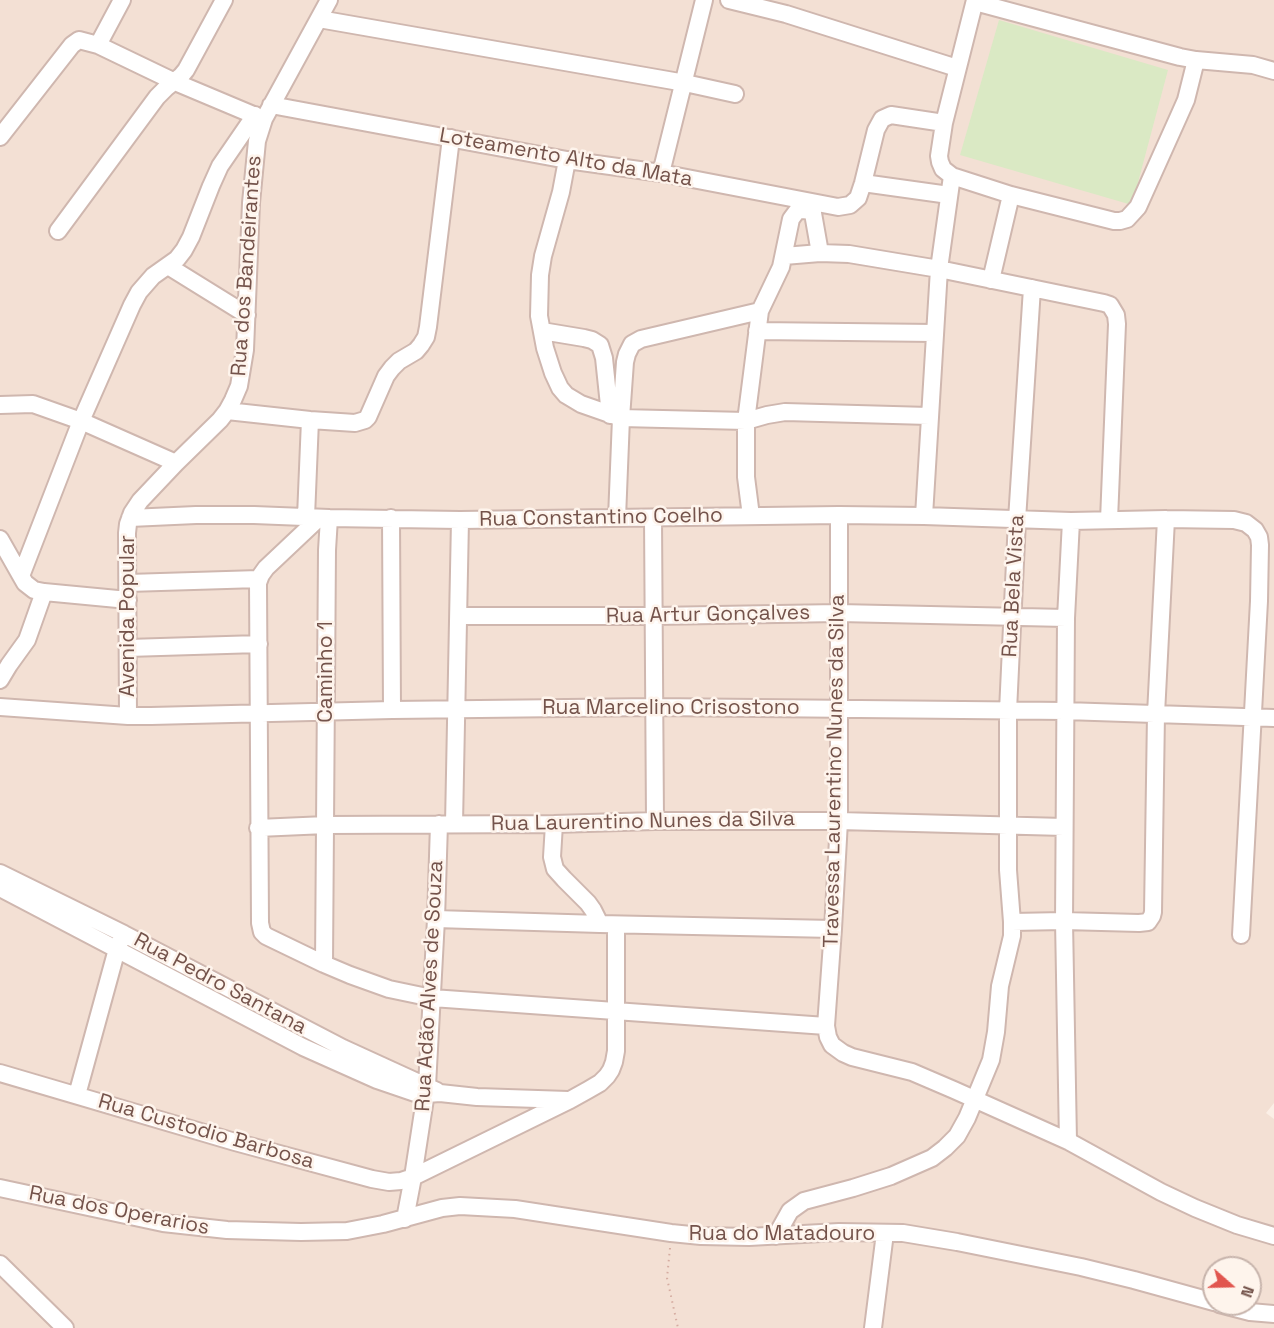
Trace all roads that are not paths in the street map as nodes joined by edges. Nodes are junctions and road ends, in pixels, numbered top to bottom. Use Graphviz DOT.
graph roads {
  1 [pos="122,0"];
  2 [pos="224,0"];
  3 [pos="329,0"];
  4 [pos="704,0"];
  5 [pos="729,0"];
  6 [pos="975,1"];
  7 [pos="787,7"];
  8 [pos="319,19"];
  9 [pos="98,45"];
  10 [pos="1196,60"];
  11 [pos="957,68"];
  12 [pos="1274,71"];
  13 [pos="175,82"];
  14 [pos="685,83"];
  15 [pos="735,94"];
  16 [pos="263,113"];
  17 [pos="944,123"];
  18 [pos="0,137"];
  19 [pos="451,138"];
  20 [pos="567,160"];
  21 [pos="661,173"];
  22 [pos="952,176"];
  23 [pos="863,183"];
  24 [pos="950,195"];
  25 [pos="1011,195"];
  26 [pos="811,207"];
  27 [pos="58,231"];
  28 [pos="820,253"];
  29 [pos="784,256"];
  30 [pos="168,266"];
  31 [pos="939,268"];
  32 [pos="991,280"];
  33 [pos="1032,288"];
  34 [pos="760,311"];
  35 [pos="247,315"];
  36 [pos="542,331"];
  37 [pos="757,332"];
  38 [pos="935,333"];
  39 [pos="0,405"];
  40 [pos="227,411"];
  41 [pos="929,416"];
  42 [pos="615,417"];
  43 [pos="310,420"];
  44 [pos="81,421"];
  45 [pos="747,421"];
  46 [pos="176,463"];
  47 [pos="838,515"];
  48 [pos="751,516"];
  49 [pos="924,516"];
  50 [pos="318,517"];
  51 [pos="130,518"];
  52 [pos="391,518"];
  53 [pos="616,518"];
  54 [pos="653,518"];
  55 [pos="1166,519"];
  56 [pos="459,520"];
  57 [pos="1017,520"];
  58 [pos="1109,520"];
  59 [pos="1071,521"];
  60 [pos="0,539"];
  61 [pos="21,576"];
  62 [pos="259,579"];
  63 [pos="128,591"];
  64 [pos="44,592"];
  65 [pos="840,613"];
  66 [pos="459,616"];
  67 [pos="654,616"];
  68 [pos="1012,616"];
  69 [pos="1066,618"];
  70 [pos="259,644"];
  71 [pos="128,648"];
  72 [pos="0,681"];
  73 [pos="0,707"];
  74 [pos="654,707"];
  75 [pos="839,708"];
  76 [pos="392,710"];
  77 [pos="456,710"];
  78 [pos="1008,711"];
  79 [pos="1065,711"];
  80 [pos="326,712"];
  81 [pos="259,713"];
  82 [pos="1156,714"];
  83 [pos="128,716"];
  84 [pos="1252,717"];
  85 [pos="1274,718"];
  86 [pos="655,820"];
  87 [pos="838,821"];
  88 [pos="447,824"];
  89 [pos="554,824"];
  90 [pos="326,825"];
  91 [pos="1008,826"];
  92 [pos="1064,827"];
  93 [pos="258,828"];
  94 [pos="0,873"];
  95 [pos="0,888"];
  96 [pos="436,919"];
  97 [pos="1064,921"];
  98 [pos="1012,922"];
  99 [pos="608,925"];
  100 [pos="833,929"];
  101 [pos="124,933"];
  102 [pos="1241,935"];
  103 [pos="117,949"];
  104 [pos="324,964"];
  105 [pos="432,998"];
  106 [pos="616,1011"];
  107 [pos="826,1026"];
  108 [pos="0,1073"];
  109 [pos="431,1091"];
  110 [pos="77,1095"];
  111 [pos="570,1100"];
  112 [pos="976,1100"];
  113 [pos="1068,1141"];
  114 [pos="413,1177"];
  115 [pos="0,1188"];
  116 [pos="405,1219"];
  117 [pos="347,1231"];
  118 [pos="885,1233"];
  119 [pos="776,1236"];
  120 [pos="1274,1236"];
  121 [pos="1,1267"];
  122 [pos="1202,1299"];
  123 [pos="65,1328"];
  124 [pos="873,1328"];
  1 -- 9 [label="street"];
  2 -- 13 [label="street"];
  3 -- 8 [label="street"];
  4 -- 14 [label="street"];
  5 -- 7 [label="street"];
  6 -- 10 [label="street"];
  6 -- 11 [label="street"];
  7 -- 11 [label="street"];
  8 -- 14 [label="street"];
  8 -- 16 [label="street"];
  9 -- 13 [label="street, Loteamento Alto da Mata"];
  9 -- 18 [label="street"];
  10 -- 12 [label="street"];
  10 -- 25 [label="street"];
  11 -- 17 [label="street"];
  13 -- 16 [label="street, Loteamento Alto da Mata"];
  13 -- 27 [label="street"];
  14 -- 15 [label="street"];
  14 -- 21 [label="street"];
  16 -- 19 [label="street, Loteamento Alto da Mata"];
  16 -- 30 [label="street"];
  16 -- 35 [label="street, Rua dos Bandeirantes"];
  17 -- 22 [label="street"];
  17 -- 23 [label="street"];
  19 -- 20 [label="street, Loteamento Alto da Mata"];
  19 -- 43 [label="street"];
  20 -- 21 [label="street, Loteamento Alto da Mata"];
  20 -- 36 [label="street"];
  21 -- 26 [label="street, Loteamento Alto da Mata"];
  22 -- 24 [label="street"];
  22 -- 25 [label="street"];
  23 -- 24 [label="street"];
  23 -- 26 [label="street, Loteamento Alto da Mata"];
  24 -- 31 [label="street"];
  25 -- 32 [label="street"];
  26 -- 28 [label="street"];
  26 -- 29 [label="street"];
  28 -- 29 [label="street"];
  28 -- 31 [label="street"];
  29 -- 34 [label="street"];
  30 -- 35 [label="street"];
  30 -- 44 [label="street"];
  31 -- 32 [label="street"];
  31 -- 38 [label="street"];
  32 -- 33 [label="street"];
  33 -- 57 [label="street, Rua Bela Vista"];
  33 -- 58 [label="street"];
  34 -- 37 [label="street"];
  34 -- 42 [label="street"];
  35 -- 40 [label="street, Rua dos Bandeirantes"];
  36 -- 42 [label="street"];
  36 -- 42 [label="street"];
  37 -- 38 [label="street"];
  37 -- 45 [label="street"];
  38 -- 41 [label="street"];
  39 -- 44 [label="street"];
  40 -- 43 [label="street"];
  40 -- 46 [label="street, Avenida Popular"];
  41 -- 45 [label="street"];
  41 -- 49 [label="street"];
  42 -- 45 [label="street"];
  42 -- 53 [label="street"];
  43 -- 50 [label="street, Caminho 1"];
  44 -- 46 [label="street"];
  44 -- 61 [label="street"];
  45 -- 48 [label="street"];
  46 -- 51 [label="street, Avenida Popular"];
  47 -- 48 [label="street, Rua Constantino Coelho"];
  47 -- 49 [label="street, Rua Constantino Coelho"];
  47 -- 65 [label="street, Travessa Laurentino Nunes da Silva"];
  48 -- 54 [label="street, Rua Constantino Coelho"];
  49 -- 57 [label="street, Rua Constantino Coelho"];
  50 -- 51 [label="street, Rua Constantino Coelho"];
  50 -- 52 [label="street, Rua Constantino Coelho"];
  50 -- 62 [label="street"];
  50 -- 80 [label="street, Caminho 1"];
  51 -- 63 [label="street, Avenida Popular"];
  52 -- 56 [label="street, Rua Constantino Coelho"];
  52 -- 76 [label="street"];
  53 -- 54 [label="street, Rua Constantino Coelho"];
  53 -- 56 [label="street, Rua Constantino Coelho"];
  54 -- 67 [label="street"];
  55 -- 58 [label="street, Rua Constantino Coelho"];
  55 -- 82 [label="street"];
  55 -- 84 [label="street, Rua Constantino Coelho"];
  56 -- 66 [label="street, Rua Adão Alves de Souza"];
  57 -- 59 [label="street, Rua Constantino Coelho"];
  57 -- 68 [label="street, Rua Bela Vista"];
  58 -- 59 [label="street, Rua Constantino Coelho"];
  59 -- 69 [label="street"];
  60 -- 61 [label="street"];
  61 -- 64 [label="street"];
  62 -- 63 [label="street"];
  62 -- 70 [label="street"];
  63 -- 64 [label="street"];
  63 -- 71 [label="street, Avenida Popular"];
  64 -- 72 [label="street"];
  65 -- 67 [label="street, Rua Artur Gonçalves"];
  65 -- 68 [label="street, Rua Artur Gonçalves"];
  65 -- 75 [label="street, Travessa Laurentino Nunes da Silva"];
  66 -- 67 [label="street, Rua Artur Gonçalves"];
  66 -- 77 [label="street, Rua Adão Alves de Souza"];
  67 -- 74 [label="street"];
  68 -- 69 [label="street, Rua Artur Gonçalves"];
  68 -- 78 [label="street, Rua Bela Vista"];
  69 -- 79 [label="street"];
  70 -- 71 [label="street"];
  70 -- 81 [label="street"];
  71 -- 83 [label="street, Avenida Popular"];
  73 -- 83 [label="street, Rua Marcelino Crisostono"];
  74 -- 75 [label="street, Rua Marcelino Crisostono"];
  74 -- 77 [label="street, Rua Marcelino Crisostono"];
  74 -- 86 [label="street"];
  75 -- 78 [label="street, Rua Marcelino Crisostono"];
  75 -- 87 [label="street, Travessa Laurentino Nunes da Silva"];
  76 -- 77 [label="street, Rua Marcelino Crisostono"];
  76 -- 80 [label="street, Rua Marcelino Crisostono"];
  77 -- 88 [label="street, Rua Adão Alves de Souza"];
  78 -- 79 [label="street, Rua Marcelino Crisostono"];
  78 -- 91 [label="street, Rua Bela Vista"];
  79 -- 82 [label="street"];
  79 -- 92 [label="street"];
  80 -- 81 [label="street, Rua Marcelino Crisostono"];
  80 -- 90 [label="street, Caminho 1"];
  81 -- 83 [label="street, Rua Marcelino Crisostono"];
  81 -- 93 [label="street"];
  82 -- 84 [label="street"];
  82 -- 97 [label="street"];
  84 -- 85 [label="street"];
  84 -- 102 [label="street, Rua Constantino Coelho"];
  86 -- 87 [label="street, Rua Laurentino Nunes da Silva"];
  86 -- 89 [label="street, Rua Laurentino Nunes da Silva"];
  87 -- 91 [label="street, Rua Laurentino Nunes da Silva"];
  87 -- 100 [label="street, Travessa Laurentino Nunes da Silva"];
  88 -- 89 [label="street, Rua Laurentino Nunes da Silva"];
  88 -- 90 [label="street, Rua Laurentino Nunes da Silva"];
  88 -- 96 [label="street, Rua Adão Alves de Souza"];
  89 -- 99 [label="street"];
  90 -- 93 [label="street, Rua Laurentino Nunes da Silva"];
  90 -- 104 [label="street, Caminho 1"];
  91 -- 92 [label="street, Rua Laurentino Nunes da Silva"];
  91 -- 98 [label="street, Rua Bela Vista"];
  92 -- 97 [label="street"];
  93 -- 104 [label="street"];
  94 -- 101 [label="street, Rua Pedro Santana"];
  95 -- 103 [label="street, Rua Pedro Santana"];
  96 -- 99 [label="street"];
  96 -- 105 [label="street, Rua Adão Alves de Souza"];
  97 -- 98 [label="street"];
  97 -- 113 [label="street"];
  98 -- 112 [label="street, Rua Bela Vista"];
  99 -- 100 [label="street"];
  99 -- 106 [label="street"];
  100 -- 107 [label="street, Travessa Laurentino Nunes da Silva"];
  101 -- 103 [label="street"];
  101 -- 109 [label="street, Rua Pedro Santana"];
  103 -- 109 [label="street, Rua Pedro Santana"];
  103 -- 110 [label="street"];
  104 -- 105 [label="street"];
  105 -- 106 [label="street"];
  105 -- 109 [label="street, Rua Adão Alves de Souza"];
  106 -- 107 [label="street"];
  106 -- 111 [label="street, Rua Custodio Barbosa"];
  107 -- 112 [label="street"];
  108 -- 110 [label="street, Rua Custodio Barbosa"];
  109 -- 111 [label="street, Rua Pedro Santana"];
  109 -- 114 [label="street, Rua Adão Alves de Souza"];
  110 -- 114 [label="street, Rua Custodio Barbosa"];
  111 -- 114 [label="street, Rua Custodio Barbosa"];
  112 -- 113 [label="street"];
  112 -- 119 [label="street, Rua Bela Vista"];
  113 -- 120 [label="street"];
  114 -- 116 [label="street, Rua Adão Alves de Souza"];
  115 -- 117 [label="street, Rua dos Operarios"];
  116 -- 117 [label="street, Rua do Matadouro"];
  116 -- 119 [label="street, Rua do Matadouro"];
  118 -- 119 [label="street, Rua do Matadouro"];
  118 -- 122 [label="street, Rua do Matadouro"];
  118 -- 124 [label="street"];
  121 -- 123 [label="street"];
}
